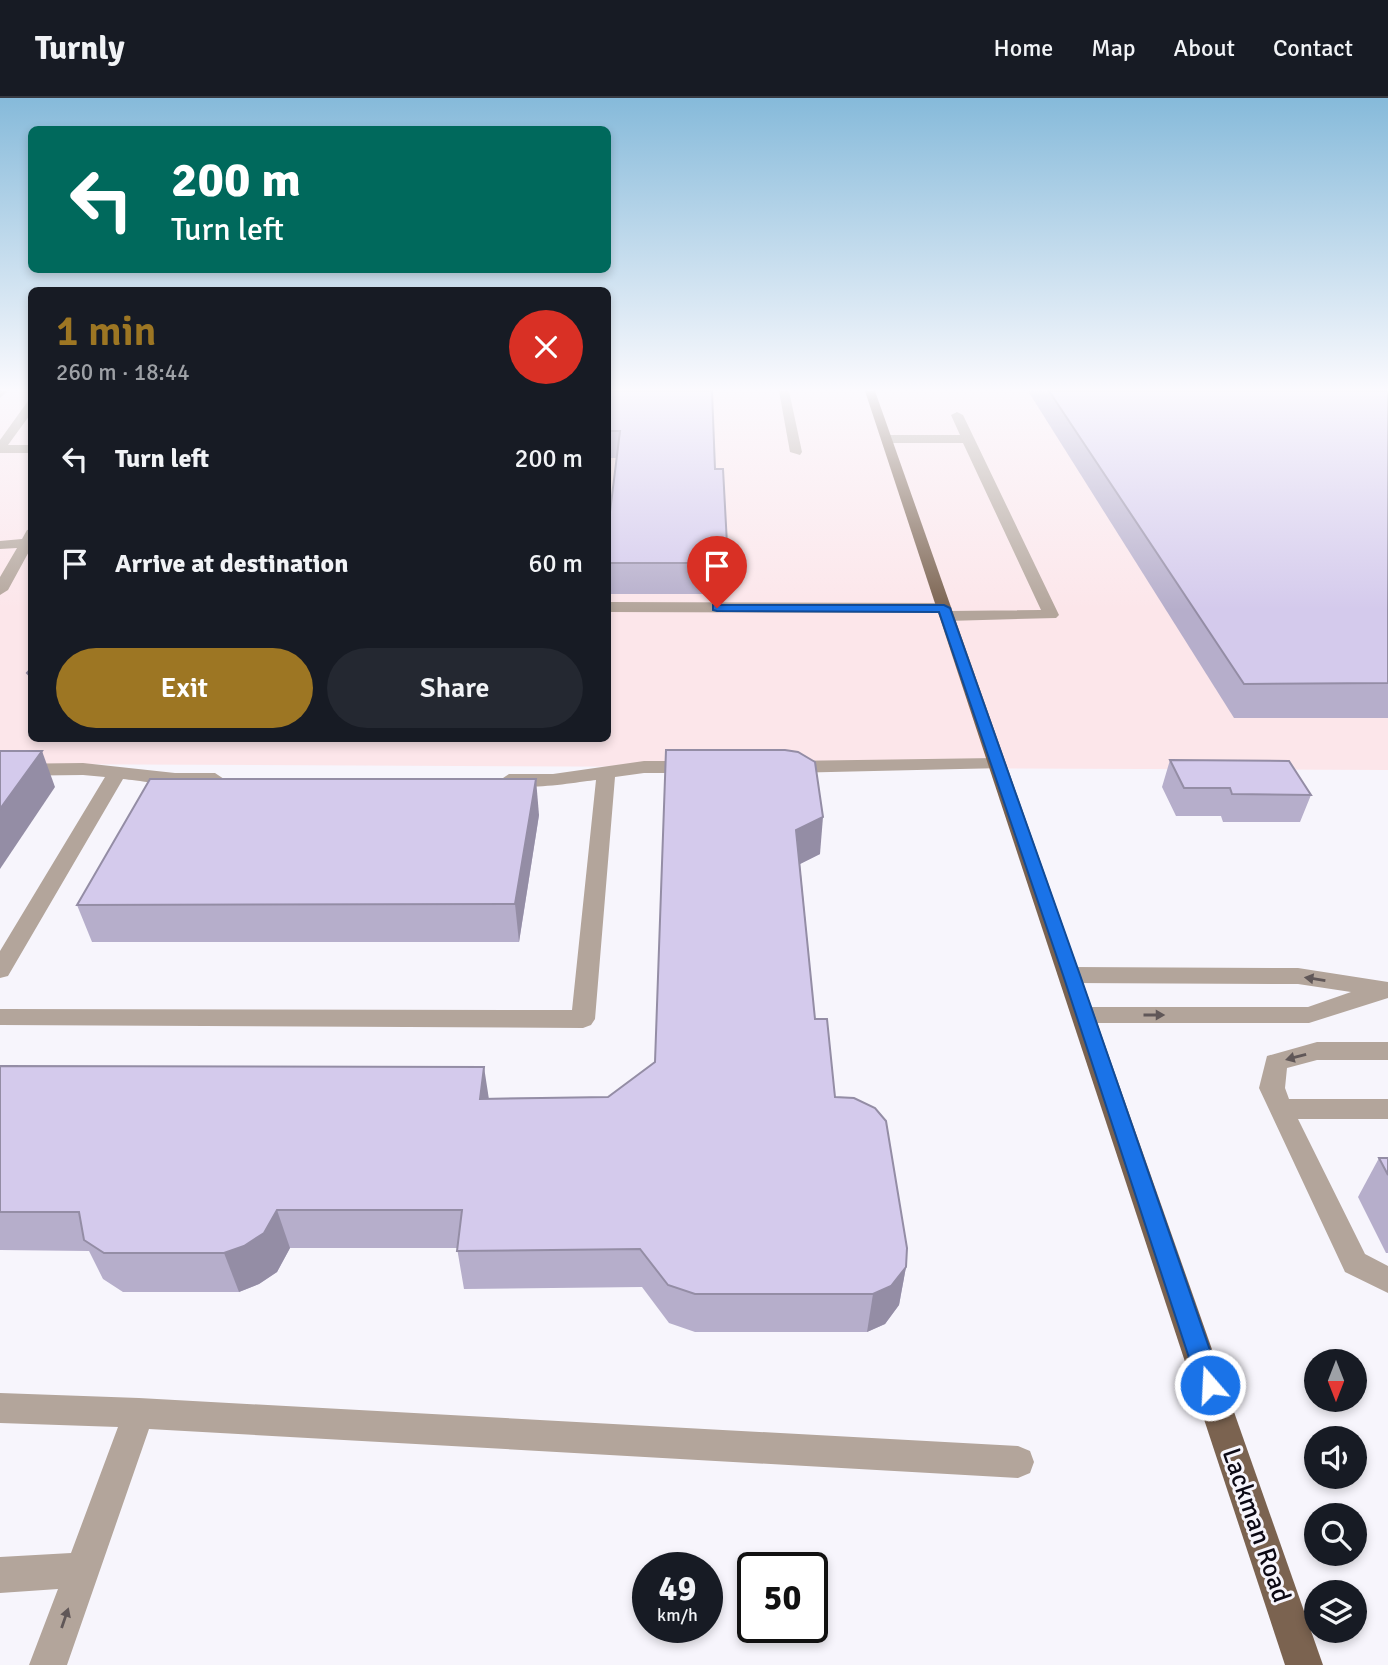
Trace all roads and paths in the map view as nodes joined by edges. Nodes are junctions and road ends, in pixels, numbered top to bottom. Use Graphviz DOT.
graph roads {
  1 [pos="895,464"];
  2 [pos="979,464"];
  3 [pos="28,538"];
  4 [pos="28,540"];
  5 [pos="0,545"];
  6 [pos="0,590"];
  7 [pos="611,607"];
  8 [pos="945,612"];
  9 [pos="996,764"];
  10 [pos="709,767"];
  11 [pos="774,767"];
  12 [pos="0,770"];
  13 [pos="606,772"];
  14 [pos="117,773"];
  15 [pos="231,779"];
  16 [pos="497,780"];
  17 [pos="0,970"];
  18 [pos="1072,975"];
  19 [pos="1385,990"];
  20 [pos="1086,1016"];
  21 [pos="0,1017"];
  22 [pos="1388,1051"];
  23 [pos="1280,1109"];
  24 [pos="1388,1109"];
  25 [pos="1388,1280"];
  26 [pos="0,1408"];
  27 [pos="139,1413"];
  28 [pos="1018,1462"];
  29 [pos="81,1570"];
  30 [pos="0,1575"];
  31 [pos="48,1665"];
  32 [pos="1304,1665"];
  1 -- 8 [label="main road, Lackman Road"];
  2 -- 8 [label="street"];
  3 -- 5 [label="street"];
  4 -- 6 [label="street"];
  7 -- 8 [label="street"];
  8 -- 9 [label="main road, Lackman Road"];
  9 -- 11 [label="street"];
  9 -- 18 [label="main road, Lackman Road"];
  10 -- 13 [label="street"];
  12 -- 14 [label="street"];
  13 -- 16 [label="street"];
  13 -- 21 [label="street"];
  14 -- 15 [label="street"];
  14 -- 17 [label="street"];
  19 -- 18 [label="street, one-way"];
  18 -- 20 [label="main road, Lackman Road"];
  20 -- 19 [label="street, one-way"];
  20 -- 32 [label="main road, Lackman Road"];
  22 -- 23 [label="street, one-way"];
  23 -- 24 [label="street"];
  23 -- 25 [label="street"];
  26 -- 27 [label="street"];
  27 -- 28 [label="street"];
  27 -- 29 [label="street"];
  29 -- 30 [label="street"];
  31 -- 29 [label="street, one-way"];
}
